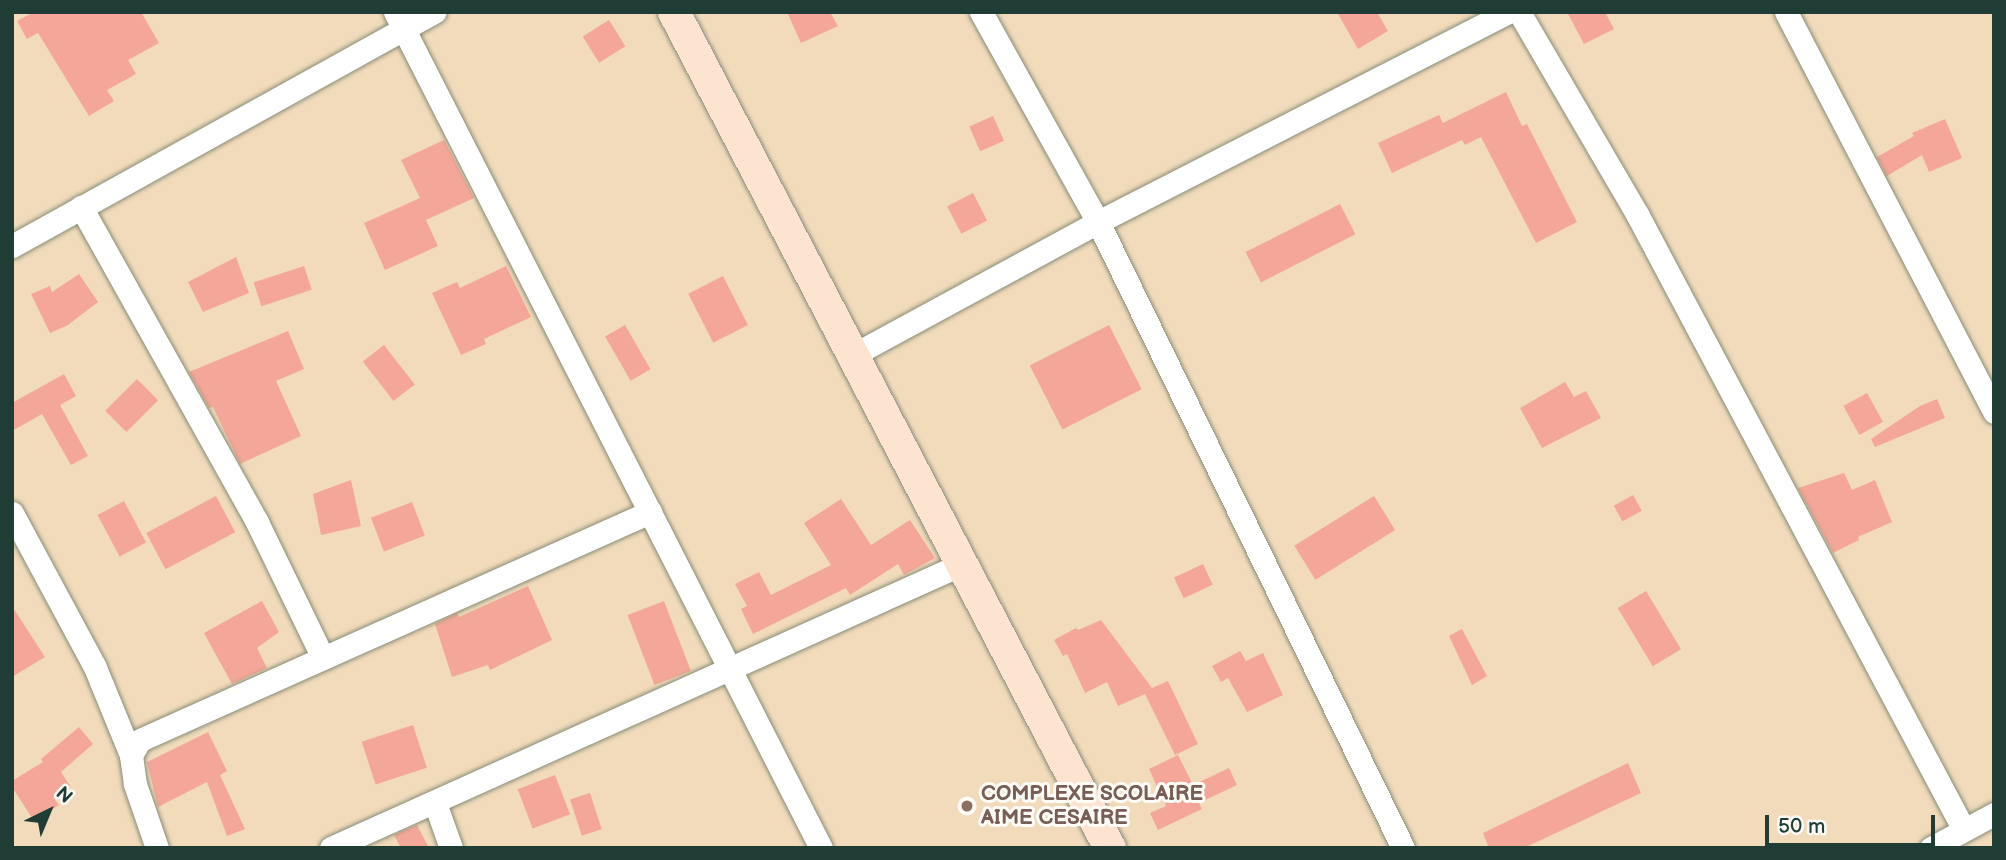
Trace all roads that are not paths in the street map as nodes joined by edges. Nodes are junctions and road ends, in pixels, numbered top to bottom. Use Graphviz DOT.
graph roads {
  1 [pos="435,12"];
  2 [pos="674,12"];
  3 [pos="981,12"];
  4 [pos="1509,12"];
  5 [pos="1519,12"];
  6 [pos="1786,12"];
  7 [pos="400,21"];
  8 [pos="81,207"];
  9 [pos="1098,222"];
  10 [pos="12,246"];
  11 [pos="853,355"];
  12 [pos="1994,412"];
  13 [pos="650,512"];
  14 [pos="12,513"];
  15 [pos="962,564"];
  16 [pos="323,658"];
  17 [pos="730,670"];
  18 [pos="131,755"];
  19 [pos="435,803"];
  20 [pos="1994,814"];
  21 [pos="1964,830"];
  22 [pos="157,848"];
  23 [pos="331,848"];
  24 [pos="451,848"];
  25 [pos="821,848"];
  26 [pos="1110,848"];
  27 [pos="1403,848"];
  28 [pos="1931,848"];
  1 -- 7 [label="street"];
  2 -- 11 [label="main road"];
  3 -- 9 [label="street"];
  4 -- 9 [label="street"];
  5 -- 21 [label="street"];
  6 -- 12 [label="street"];
  7 -- 8 [label="street"];
  7 -- 13 [label="street"];
  8 -- 10 [label="street"];
  8 -- 16 [label="street"];
  9 -- 11 [label="street"];
  9 -- 27 [label="street"];
  11 -- 15 [label="main road"];
  13 -- 16 [label="street"];
  13 -- 17 [label="street"];
  14 -- 18 [label="street"];
  15 -- 17 [label="street"];
  15 -- 26 [label="main road"];
  16 -- 18 [label="street"];
  17 -- 19 [label="street"];
  17 -- 25 [label="street"];
  18 -- 22 [label="street"];
  19 -- 23 [label="street"];
  19 -- 24 [label="street"];
  20 -- 21 [label="street"];
  21 -- 28 [label="street"];
}
